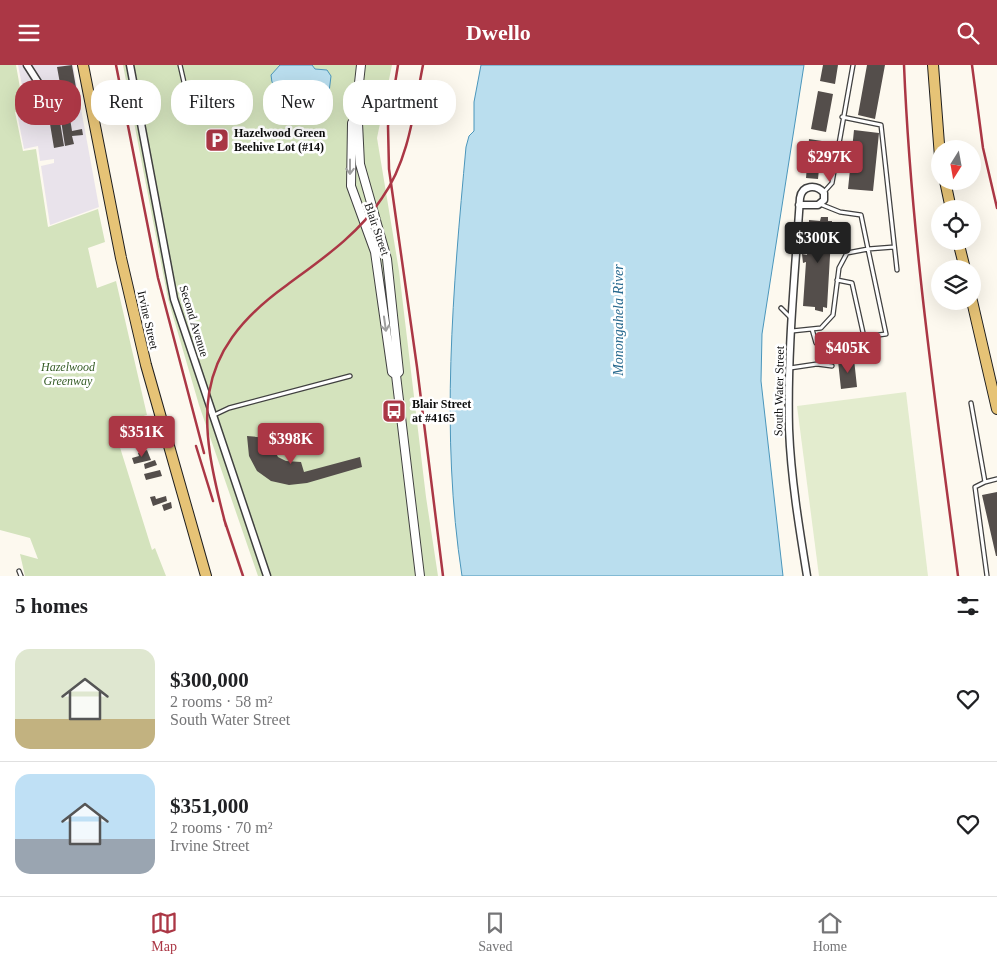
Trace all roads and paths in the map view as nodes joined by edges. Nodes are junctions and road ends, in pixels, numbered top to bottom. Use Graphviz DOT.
graph roads {
  1 [pos="27,65"];
  2 [pos="83,65"];
  3 [pos="130,65"];
  4 [pos="180,65"];
  5 [pos="361,65"];
  6 [pos="853,65"];
  7 [pos="933,65"];
  8 [pos="37,80"];
  9 [pos="183,80"];
  10 [pos="359,80"];
  11 [pos="842,117"];
  12 [pos="352,125"];
  13 [pos="358,125"];
  14 [pos="939,140"];
  15 [pos="824,193"];
  16 [pos="820,204"];
  17 [pos="799,205"];
  18 [pos="894,247"];
  19 [pos="868,249"];
  20 [pos="897,270"];
  21 [pos="837,280"];
  22 [pos="782,308"];
  23 [pos="974,310"];
  24 [pos="792,319"];
  25 [pos="812,329"];
  26 [pos="792,331"];
  27 [pos="864,337"];
  28 [pos="832,366"];
  29 [pos="790,368"];
  30 [pos="396,375"];
  31 [pos="350,376"];
  32 [pos="971,403"];
  33 [pos="997,409"];
  34 [pos="212,416"];
  35 [pos="997,479"];
  36 [pos="985,482"];
  37 [pos="19,571"];
  38 [pos="20,576"];
  39 [pos="206,576"];
  40 [pos="267,576"];
  41 [pos="420,576"];
  42 [pos="806,576"];
  43 [pos="987,576"];
  1 -- 8 [label="street"];
  2 -- 39 [label="main road, Irvine Street"];
  3 -- 34 [label="street, Second Avenue"];
  4 -- 9 [label="lane"];
  5 -- 10 [label="street, Blair Street"];
  6 -- 11 [label="lane"];
  7 -- 14 [label="main road"];
  11 -- 15 [label="lane"];
  11 -- 18 [label="lane"];
  12 -- 30 [label="street, Blair Street, one-way"];
  13 -- 30 [label="street, Blair Street"];
  15 -- 16 [label="street"];
  15 -- 17 [label="street"];
  16 -- 17 [label="street"];
  16 -- 19 [label="lane"];
  17 -- 24 [label="street, South Water Street"];
  18 -- 19 [label="lane"];
  18 -- 20 [label="lane"];
  19 -- 21 [label="lane"];
  19 -- 27 [label="lane"];
  21 -- 25 [label="lane"];
  21 -- 27 [label="lane"];
  22 -- 24 [label="lane"];
  23 -- 33 [label="main road"];
  24 -- 26 [label="street, South Water Street"];
  25 -- 26 [label="lane"];
  25 -- 27 [label="lane"];
  26 -- 29 [label="street, South Water Street"];
  28 -- 29 [label="lane"];
  29 -- 42 [label="street, South Water Street"];
  30 -- 41 [label="street, Blair Street"];
  31 -- 34 [label="lane"];
  32 -- 36 [label="lane"];
  34 -- 40 [label="street, Second Avenue"];
  35 -- 36 [label="lane"];
  36 -- 43 [label="lane"];
  37 -- 38 [label="lane"];
}
